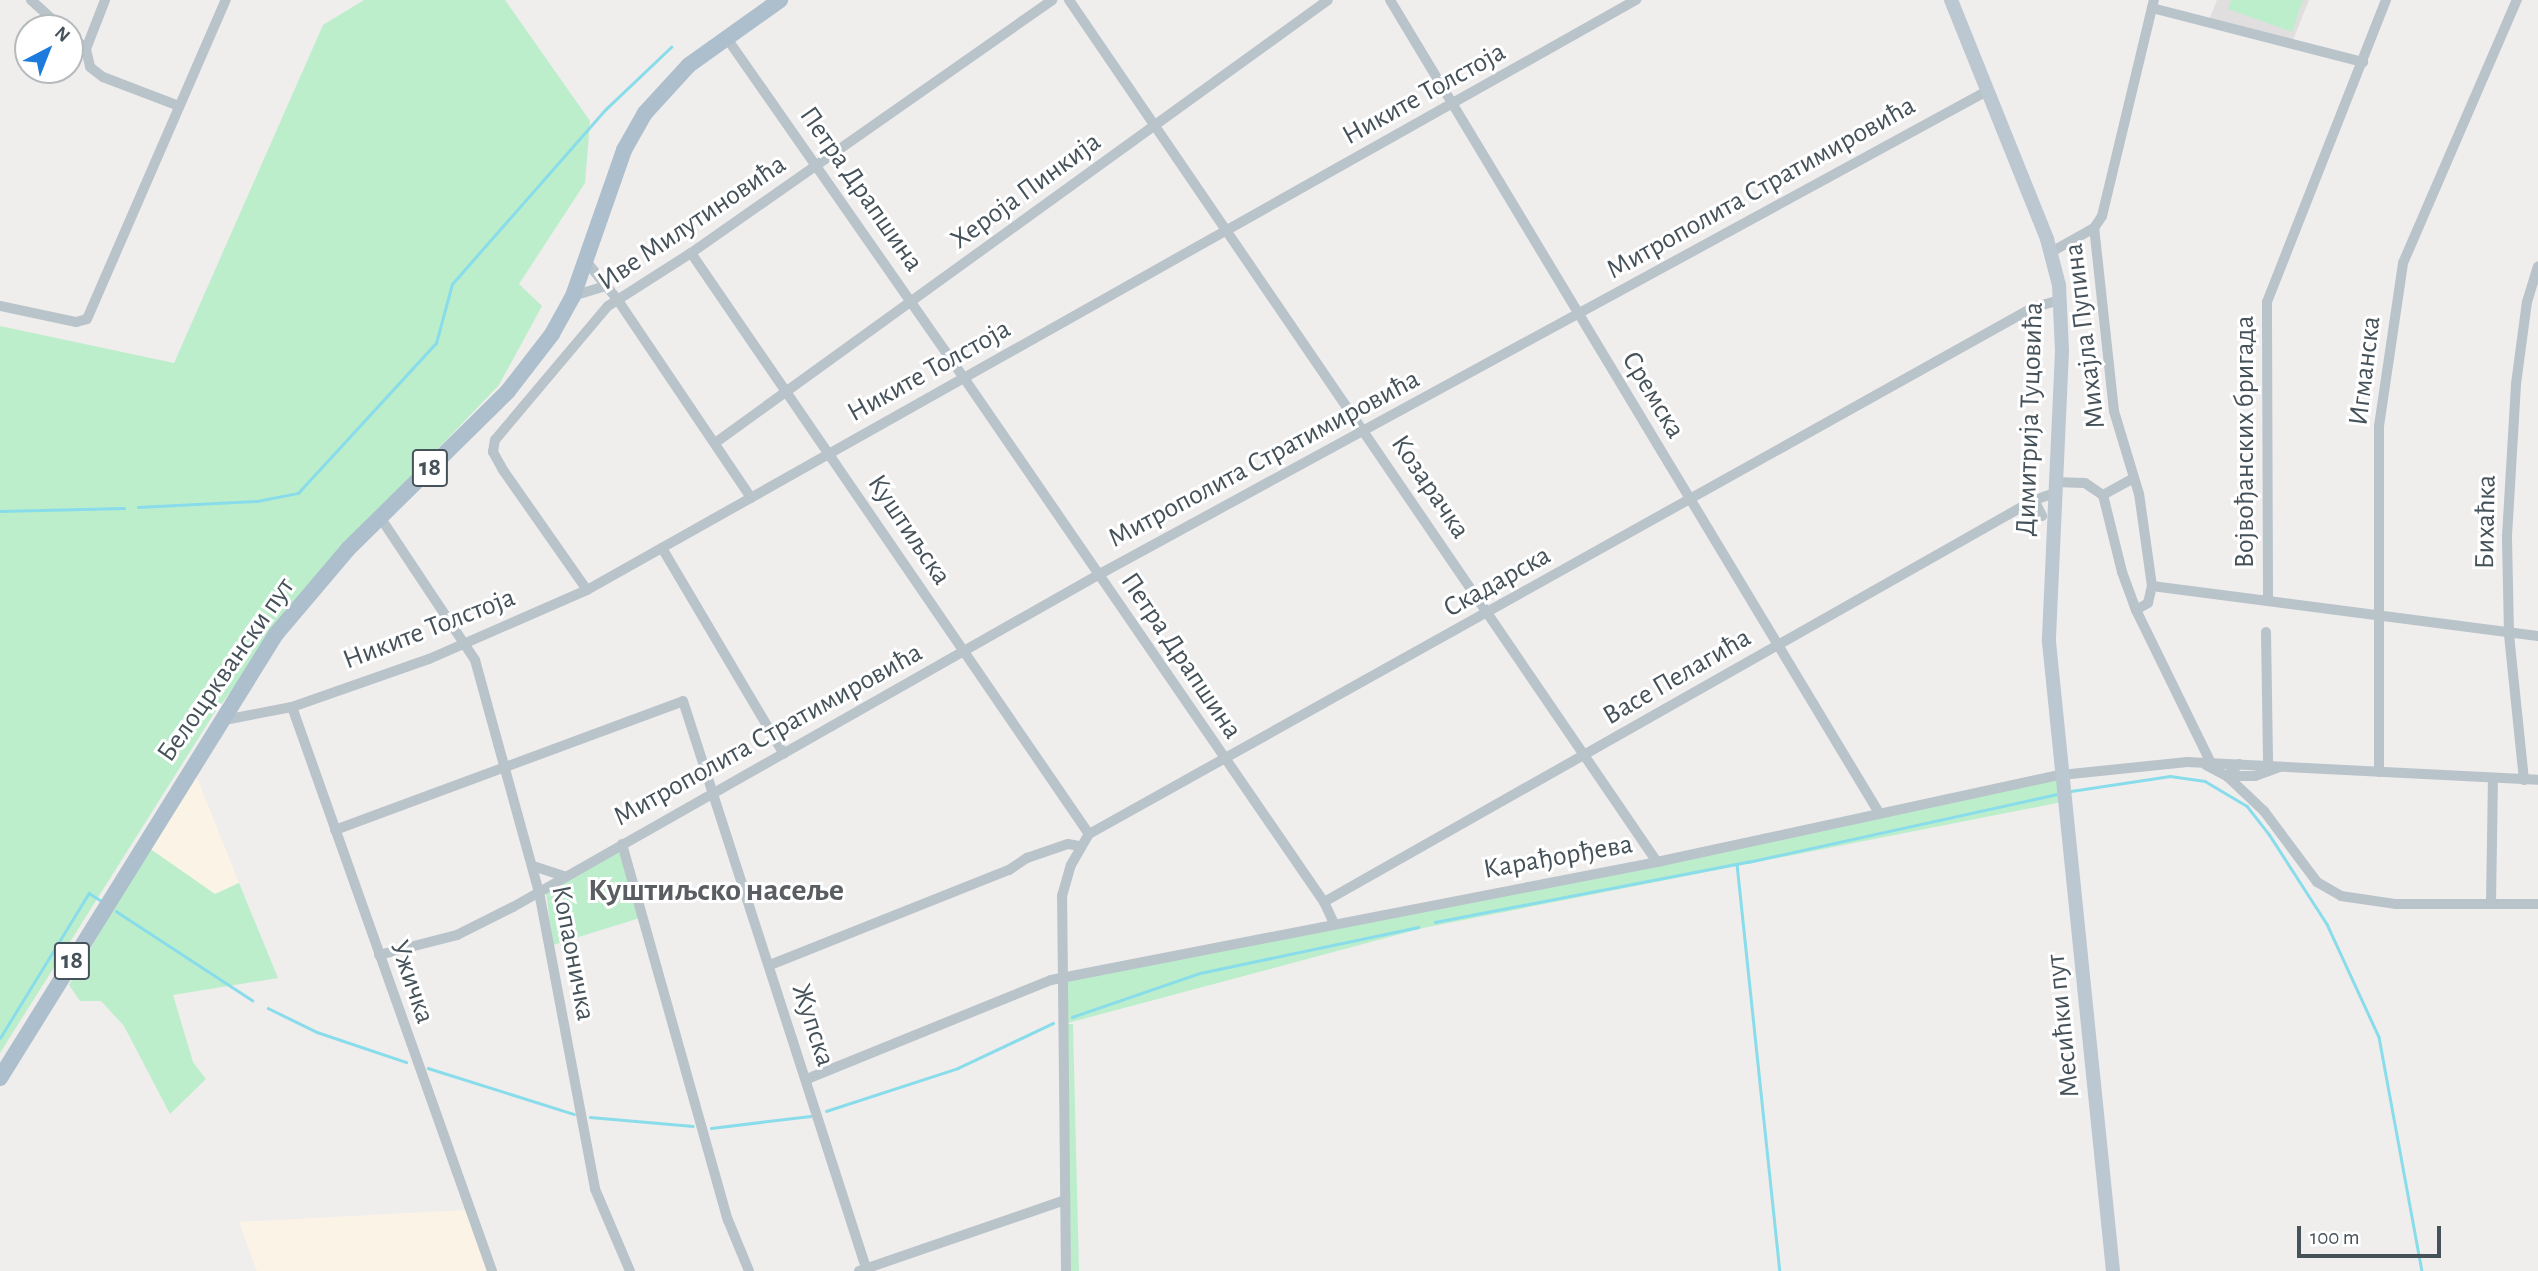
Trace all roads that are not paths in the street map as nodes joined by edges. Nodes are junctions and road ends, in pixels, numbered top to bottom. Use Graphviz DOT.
graph roads {
  1 [pos="31,0"];
  2 [pos="105,0"];
  3 [pos="226,0"];
  4 [pos="780,0"];
  5 [pos="1052,0"];
  6 [pos="1069,0"];
  7 [pos="1328,0"];
  8 [pos="1390,0"];
  9 [pos="1636,0"];
  10 [pos="1951,0"];
  11 [pos="2386,0"];
  12 [pos="2517,0"];
  13 [pos="2153,4"];
  14 [pos="46,14"];
  15 [pos="726,37"];
  16 [pos="86,49"];
  17 [pos="2363,62"];
  18 [pos="1989,90"];
  19 [pos="1452,104"];
  20 [pos="179,106"];
  21 [pos="1154,127"];
  22 [pos="817,165"];
  23 [pos="2091,230"];
  24 [pos="1226,231"];
  25 [pos="2051,252"];
  26 [pos="691,253"];
  27 [pos="585,260"];
  28 [pos="2538,267"];
  29 [pos="606,286"];
  30 [pos="573,296"];
  31 [pos="617,299"];
  32 [pos="2060,300"];
  33 [pos="912,301"];
  34 [pos="0,306"];
  35 [pos="1578,314"];
  36 [pos="964,378"];
  37 [pos="786,391"];
  38 [pos="1364,431"];
  39 [pos="715,443"];
  40 [pos="829,453"];
  41 [pos="2126,482"];
  42 [pos="2054,488"];
  43 [pos="2102,495"];
  44 [pos="751,498"];
  45 [pos="2034,500"];
  46 [pos="1689,501"];
  47 [pos="2042,516"];
  48 [pos="380,517"];
  49 [pos="662,548"];
  50 [pos="1098,575"];
  51 [pos="2152,586"];
  52 [pos="587,590"];
  53 [pos="2268,601"];
  54 [pos="2136,610"];
  55 [pos="1488,613"];
  56 [pos="2379,616"];
  57 [pos="2266,632"];
  58 [pos="2509,634"];
  59 [pos="2538,636"];
  60 [pos="465,644"];
  61 [pos="1776,646"];
  62 [pos="964,650"];
  63 [pos="292,707"];
  64 [pos="218,721"];
  65 [pos="784,754"];
  66 [pos="1586,756"];
  67 [pos="1224,759"];
  68 [pos="2207,763"];
  69 [pos="2239,764"];
  70 [pos="2268,764"];
  71 [pos="2283,766"];
  72 [pos="506,768"];
  73 [pos="2379,772"];
  74 [pos="2061,775"];
  75 [pos="2227,776"];
  76 [pos="2255,776"];
  77 [pos="2493,779"];
  78 [pos="2524,780"];
  79 [pos="2538,780"];
  80 [pos="715,793"];
  81 [pos="2249,794"];
  82 [pos="1879,813"];
  83 [pos="335,830"];
  84 [pos="1089,834"];
  85 [pos="622,844"];
  86 [pos="1079,846"];
  87 [pos="1657,862"];
  88 [pos="533,866"];
  89 [pos="564,876"];
  90 [pos="539,892"];
  91 [pos="1324,902"];
  92 [pos="2491,903"];
  93 [pos="2538,904"];
  94 [pos="1334,923"];
  95 [pos="379,955"];
  96 [pos="769,965"];
  97 [pos="1062,978"];
  98 [pos="0,1078"];
  99 [pos="807,1079"];
  100 [pos="1065,1200"];
  101 [pos="864,1270"];
  102 [pos="492,1271"];
  103 [pos="631,1271"];
  104 [pos="749,1271"];
  105 [pos="1066,1271"];
  106 [pos="2113,1271"];
  1 -- 14 [label="street"];
  2 -- 16 [label="street"];
  3 -- 20 [label="street"];
  4 -- 15 [label="main road, 18"];
  5 -- 22 [label="street, Иве Милутиновића"];
  6 -- 21 [label="street, Козарачка"];
  7 -- 21 [label="street, Хероја Пинкија"];
  8 -- 19 [label="street, Сремска"];
  9 -- 19 [label="street, Никите Толстоја"];
  10 -- 18 [label="street, Димитрија Туцовића"];
  11 -- 17 [label="street, Војвођанских бригада"];
  12 -- 56 [label="street, Игманска"];
  13 -- 17 [label="street"];
  13 -- 23 [label="street, Михајла Пупина"];
  15 -- 22 [label="street, Петра Драпшина"];
  15 -- 27 [label="main road, 18"];
  16 -- 20 [label="street"];
  17 -- 53 [label="street, Војвођанских бригада"];
  18 -- 25 [label="street, Димитрија Туцовића"];
  18 -- 35 [label="street, Митрополита Стратимировића"];
  19 -- 24 [label="street, Никите Толстоја"];
  19 -- 35 [label="street, Сремска"];
  20 -- 34 [label="street"];
  21 -- 24 [label="street, Козарачка"];
  21 -- 33 [label="street, Хероја Пинкија"];
  22 -- 26 [label="street, Иве Милутиновића"];
  22 -- 33 [label="street, Петра Драпшина"];
  23 -- 25 [label="street"];
  23 -- 41 [label="street, Михајла Пупина"];
  24 -- 36 [label="street, Никите Толстоја"];
  24 -- 38 [label="street, Козарачка"];
  25 -- 32 [label="street, Димитрија Туцовића"];
  26 -- 31 [label="street, Иве Милутиновића"];
  26 -- 37 [label="street, Куштиљска"];
  27 -- 29 [label="street"];
  27 -- 30 [label="main road, Белоцрквански пут / 18"];
  28 -- 58 [label="street, Бихаћка"];
  29 -- 30 [label="street"];
  29 -- 31 [label="street"];
  30 -- 48 [label="main road, Белоцрквански пут / 18"];
  31 -- 39 [label="street"];
  31 -- 52 [label="street, Иве Милутиновића"];
  32 -- 42 [label="street, Димитрија Туцовића"];
  32 -- 46 [label="street, Скадарска"];
  33 -- 36 [label="street, Петра Драпшина"];
  33 -- 37 [label="street, Хероја Пинкија"];
  35 -- 38 [label="street, Митрополита Стратимировића"];
  35 -- 46 [label="street, Сремска"];
  36 -- 40 [label="street, Никите Толстоја"];
  36 -- 50 [label="street, Петра Драпшина"];
  37 -- 39 [label="street, Хероја Пинкија"];
  37 -- 40 [label="street, Куштиљска"];
  38 -- 50 [label="street, Митрополита Стратимировића"];
  38 -- 55 [label="street, Козарачка"];
  39 -- 44 [label="street"];
  40 -- 44 [label="street, Никите Толстоја"];
  40 -- 62 [label="street, Куштиљска"];
  41 -- 43 [label="street"];
  41 -- 51 [label="street, Михајла Пупина"];
  42 -- 43 [label="street"];
  42 -- 45 [label="street, Васе Пелагића"];
  42 -- 74 [label="street, Димитрија Туцовића"];
  43 -- 54 [label="street"];
  44 -- 49 [label="street, Никите Толстоја"];
  45 -- 47 [label="street"];
  45 -- 61 [label="street, Васе Пелагића"];
  46 -- 55 [label="street, Скадарска"];
  46 -- 61 [label="street, Сремска"];
  48 -- 60 [label="street, Копаоничка"];
  48 -- 64 [label="main road, Белоцрквански пут / 18"];
  49 -- 52 [label="street, Никите Толстоја"];
  49 -- 65 [label="street"];
  50 -- 62 [label="street, Митрополита Стратимировића"];
  50 -- 67 [label="street, Петра Драпшина"];
  51 -- 53 [label="street"];
  51 -- 54 [label="street"];
  52 -- 60 [label="street, Никите Толстоја"];
  53 -- 56 [label="street, Војвођанских бригада"];
  54 -- 68 [label="street"];
  55 -- 66 [label="street, Козарачка"];
  55 -- 67 [label="street, Скадарска"];
  56 -- 58 [label="street, Војвођанских бригада"];
  56 -- 73 [label="street, Игманска"];
  57 -- 70 [label="street"];
  58 -- 59 [label="street, Војвођанских бригада"];
  58 -- 78 [label="street, Бихаћка"];
  60 -- 63 [label="street, Никите Толстоја"];
  60 -- 72 [label="street, Копаоничка"];
  61 -- 66 [label="street, Васе Пелагића"];
  61 -- 82 [label="street, Сремска"];
  62 -- 65 [label="street, Митрополита Стратимировића"];
  62 -- 84 [label="street, Куштиљска"];
  63 -- 64 [label="street, Никите Толстоја"];
  63 -- 83 [label="street, Ужичка"];
  64 -- 98 [label="main road, Белоцрквански пут / 18"];
  65 -- 80 [label="street, Митрополита Стратимировића"];
  66 -- 87 [label="street, Козарачка"];
  66 -- 91 [label="street, Васе Пелагића"];
  67 -- 84 [label="street, Скадарска"];
  67 -- 91 [label="street, Петра Драпшина"];
  68 -- 69 [label="street, Карађорђева"];
  68 -- 74 [label="street, Карађорђева"];
  68 -- 75 [label="street"];
  69 -- 70 [label="street, Карађорђева"];
  69 -- 75 [label="street"];
  70 -- 71 [label="street, Карађорђева"];
  71 -- 73 [label="street, Карађорђева"];
  71 -- 76 [label="street"];
  72 -- 80 [label="street, Жупска"];
  72 -- 83 [label="street"];
  72 -- 88 [label="street, Копаоничка"];
  73 -- 77 [label="street, Карађорђева"];
  74 -- 82 [label="street, Карађорђева"];
  74 -- 106 [label="street, Месићки пут"];
  75 -- 76 [label="street"];
  75 -- 81 [label="street"];
  76 -- 81 [label="street"];
  77 -- 78 [label="street, Карађорђева"];
  77 -- 92 [label="street"];
  78 -- 79 [label="street, Карађорђева"];
  80 -- 85 [label="street, Митрополита Стратимировића"];
  80 -- 96 [label="street, Жупска"];
  81 -- 92 [label="street"];
  82 -- 87 [label="street, Карађорђева"];
  83 -- 95 [label="street, Ужичка"];
  84 -- 86 [label="street, Скадарска"];
  85 -- 89 [label="street, Митрополита Стратимировића"];
  85 -- 104 [label="street"];
  86 -- 96 [label="street"];
  86 -- 97 [label="street, Скадарска"];
  87 -- 94 [label="street, Карађорђева"];
  88 -- 89 [label="street"];
  88 -- 90 [label="street, Копаоничка"];
  89 -- 90 [label="street, Митрополита Стратимировића"];
  90 -- 95 [label="street, Митрополита Стратимировића"];
  90 -- 103 [label="street, Копаоничка"];
  91 -- 94 [label="street, Петра Драпшина"];
  92 -- 93 [label="street"];
  94 -- 97 [label="street, Карађорђева"];
  95 -- 102 [label="street, Ужичка"];
  96 -- 99 [label="street, Жупска"];
  97 -- 99 [label="street, Карађорђева"];
  97 -- 100 [label="street, Скадарска"];
  99 -- 101 [label="street, Жупска"];
  100 -- 101 [label="street"];
  100 -- 105 [label="street, Скадарска"];
}
